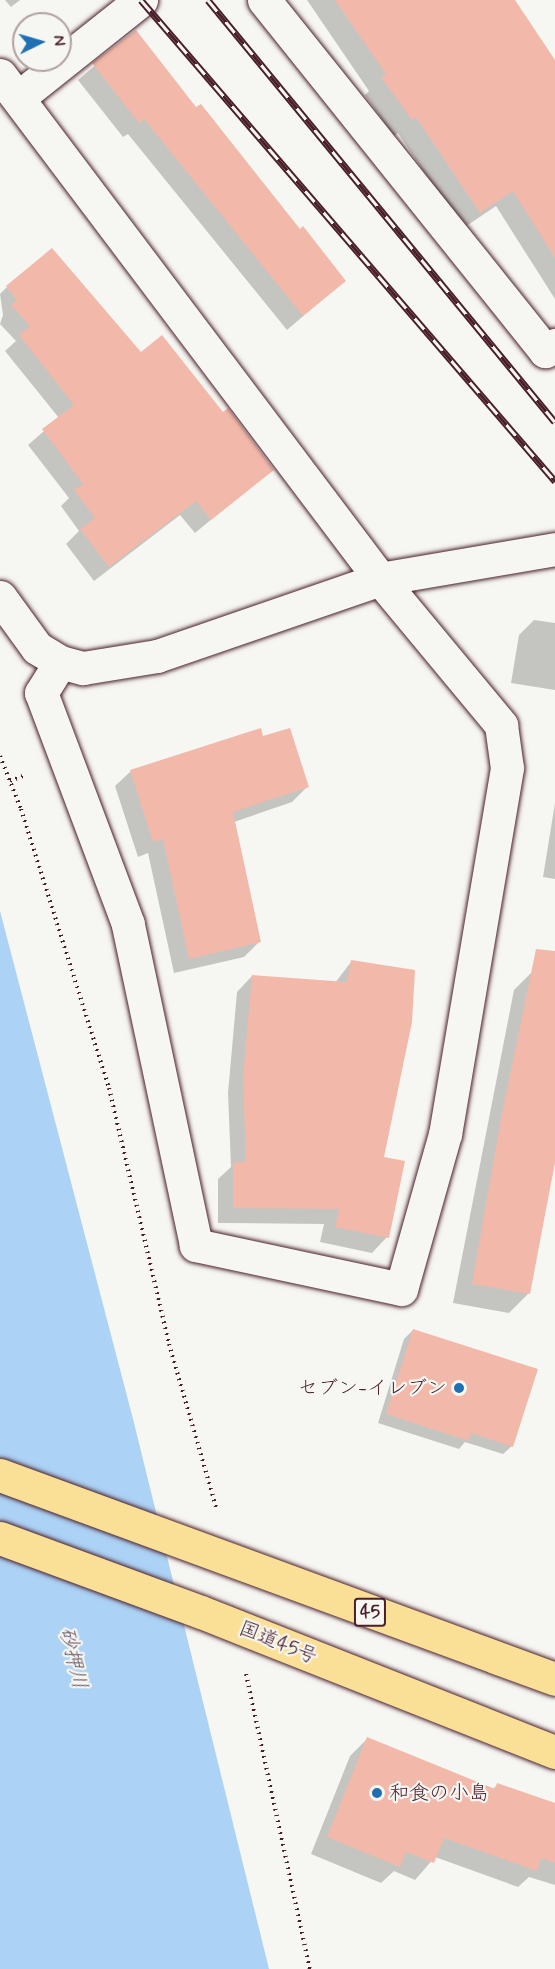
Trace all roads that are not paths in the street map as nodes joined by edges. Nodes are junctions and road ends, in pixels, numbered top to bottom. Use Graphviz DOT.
graph roads {
  1 [pos="141,0"];
  2 [pos="264,0"];
  3 [pos="10,86"];
  4 [pos="555,345"];
  5 [pos="555,549"];
  6 [pos="380,579"];
  7 [pos="0,597"];
  8 [pos="60,662"];
  9 [pos="0,1475"];
  10 [pos="0,1538"];
  11 [pos="555,1679"];
  12 [pos="555,1752"];
  1 -- 3 [label="street"];
  2 -- 4 [label="street"];
  3 -- 6 [label="street"];
  5 -- 6 [label="street"];
  6 -- 8 [label="street"];
  6 -- 8 [label="street"];
  7 -- 8 [label="street"];
  9 -- 11 [label="highway, 45"];
  10 -- 12 [label="highway, 国道45号"];
}
